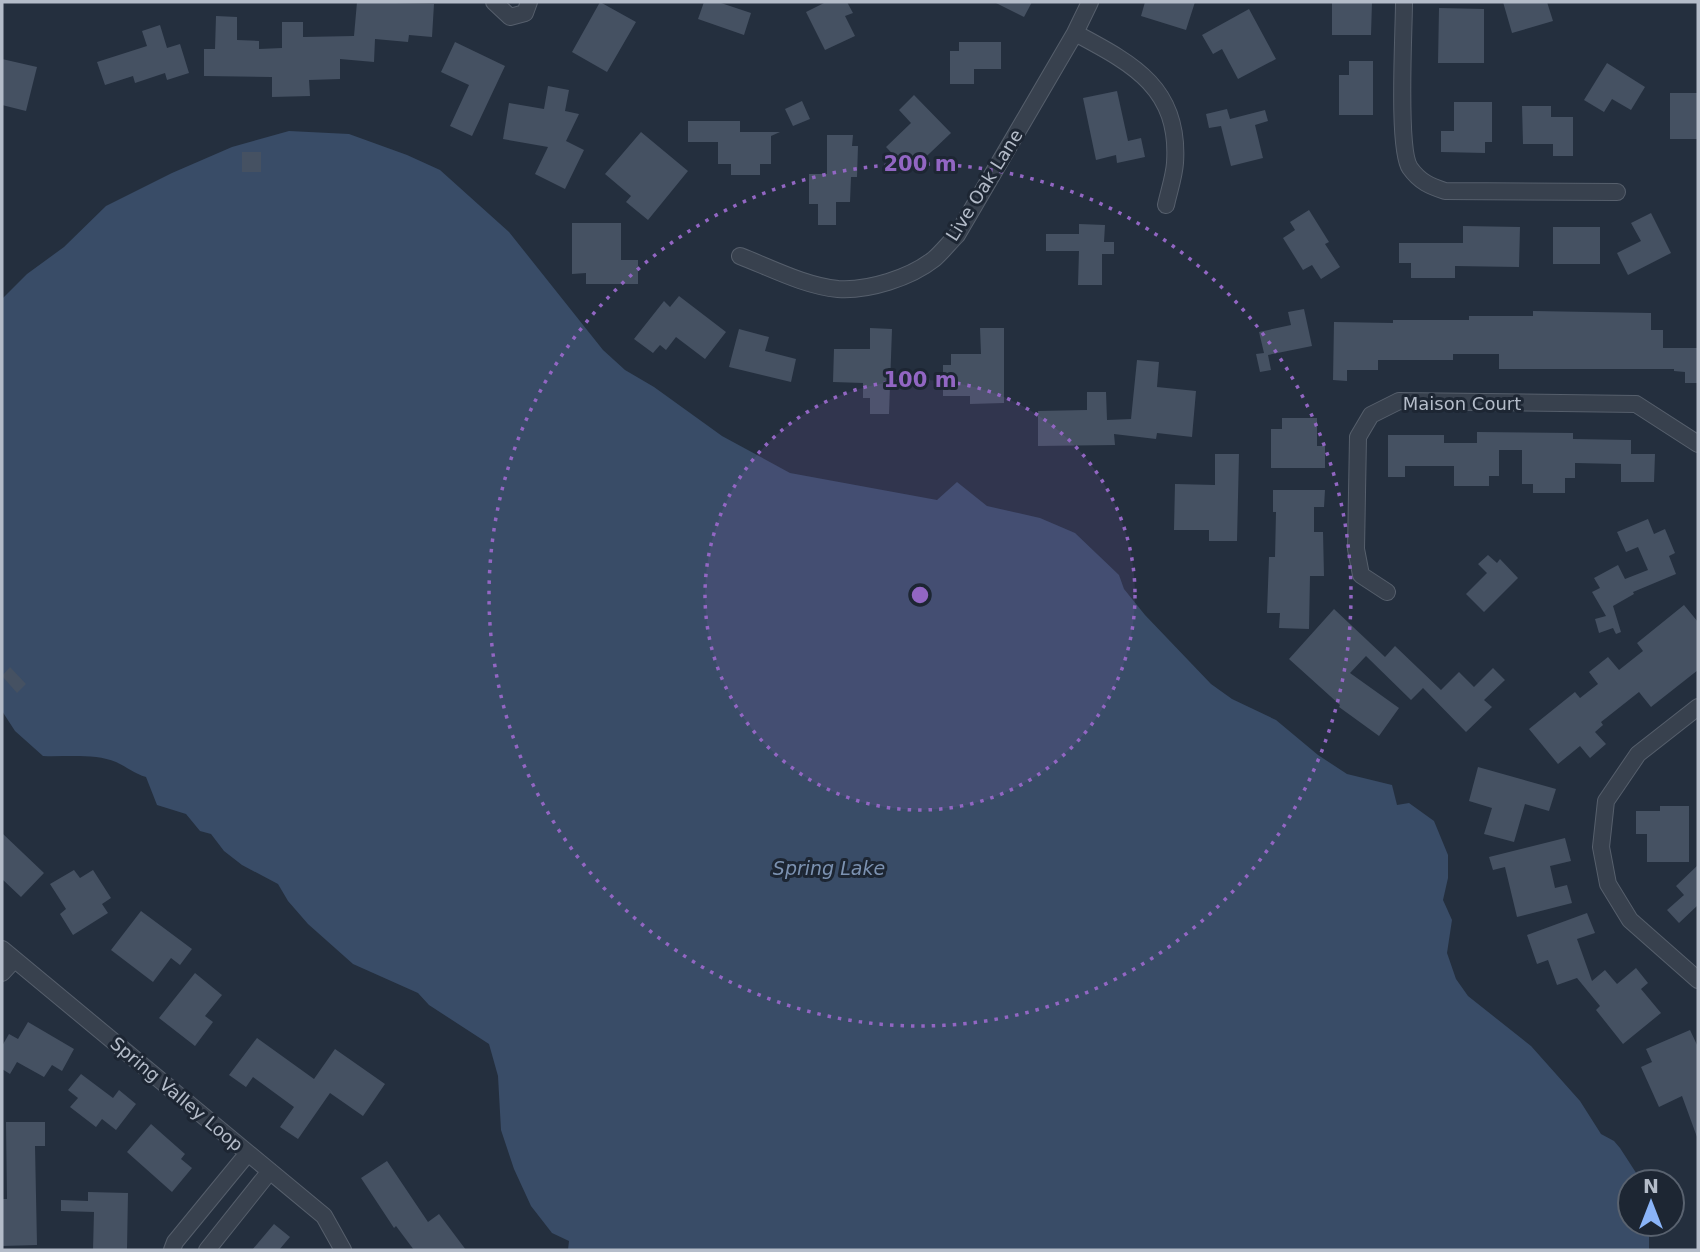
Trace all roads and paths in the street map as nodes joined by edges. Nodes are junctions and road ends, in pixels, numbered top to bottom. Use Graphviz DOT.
graph roads {
  1 [pos="494,2"];
  2 [pos="529,2"];
  3 [pos="1090,2"];
  4 [pos="1404,2"];
  5 [pos="1075,33"];
  6 [pos="1617,192"];
  7 [pos="1166,205"];
  8 [pos="740,256"];
  9 [pos="1698,444"];
  10 [pos="1387,592"];
  11 [pos="1698,707"];
  12 [pos="8,954"];
  13 [pos="2,974"];
  14 [pos="1698,980"];
  15 [pos="248,1153"];
  16 [pos="270,1171"];
  17 [pos="172,1250"];
  18 [pos="207,1250"];
  19 [pos="343,1250"];
  1 -- 2 [label="street"];
  3 -- 5 [label="street, Live Oak Lane"];
  4 -- 6 [label="street"];
  5 -- 7 [label="street"];
  5 -- 8 [label="street, Live Oak Lane"];
  9 -- 10 [label="street, Maison Court"];
  11 -- 14 [label="street"];
  12 -- 13 [label="street, Spring Valley Loop"];
  12 -- 15 [label="street, Spring Valley Loop"];
  15 -- 16 [label="street, Spring Valley Loop"];
  15 -- 17 [label="street"];
  16 -- 18 [label="street"];
  16 -- 19 [label="street, Spring Valley Loop"];
}
